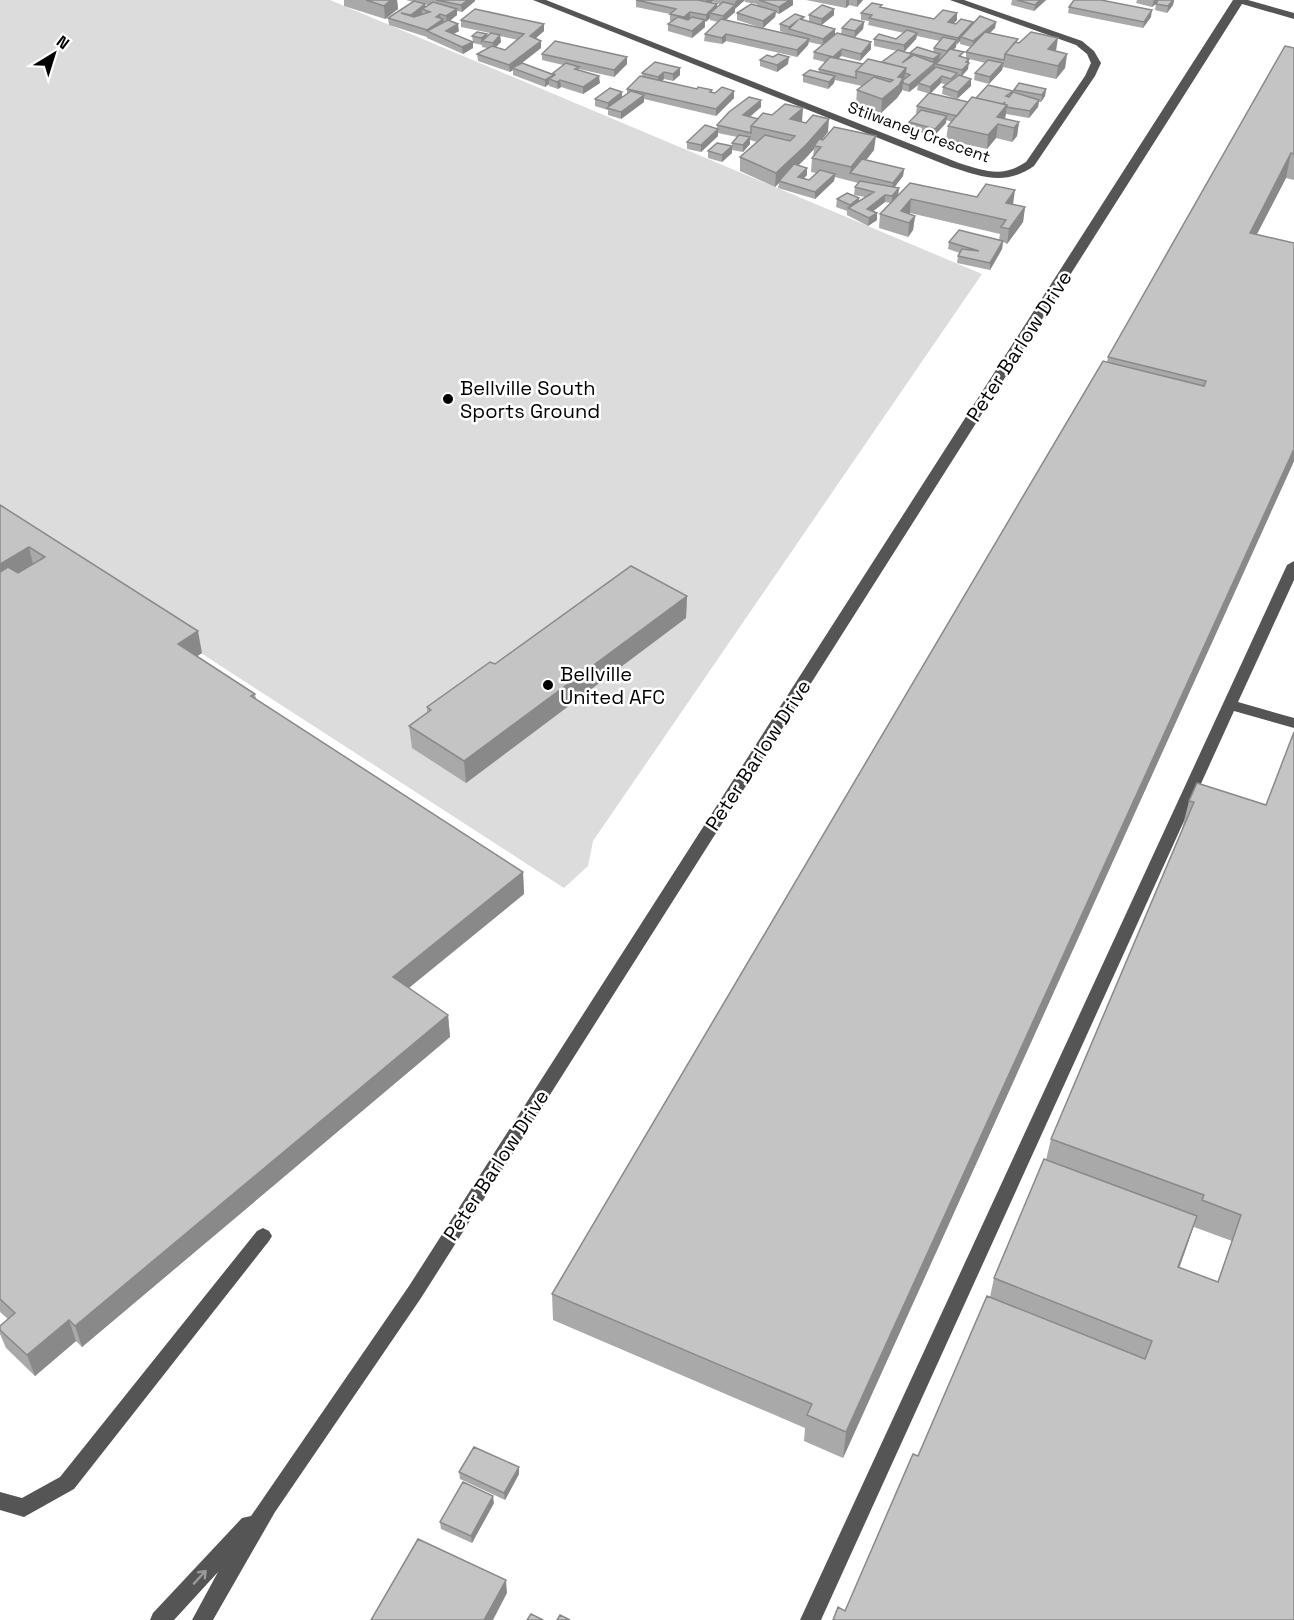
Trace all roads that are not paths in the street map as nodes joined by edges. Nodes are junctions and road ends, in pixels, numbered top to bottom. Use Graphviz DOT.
graph roads {
  1 [pos="538,0"];
  2 [pos="955,0"];
  3 [pos="1239,0"];
  4 [pos="1294,16"];
  5 [pos="1294,565"];
  6 [pos="1231,705"];
  7 [pos="1294,723"];
  8 [pos="263,1236"];
  9 [pos="0,1501"];
  10 [pos="268,1505"];
  11 [pos="160,1620"];
  12 [pos="202,1620"];
  13 [pos="810,1620"];
  1 -- 2 [label="street, Stilwaney Crescent"];
  3 -- 4 [label="street"];
  3 -- 10 [label="street, Peter Barlow Drive"];
  5 -- 6 [label="street"];
  6 -- 7 [label="street"];
  6 -- 13 [label="street"];
  8 -- 9 [label="street"];
  11 -- 10 [label="street, Peter Barlow Drive, one-way"];
  10 -- 12 [label="street, Peter Barlow Drive"];
}
